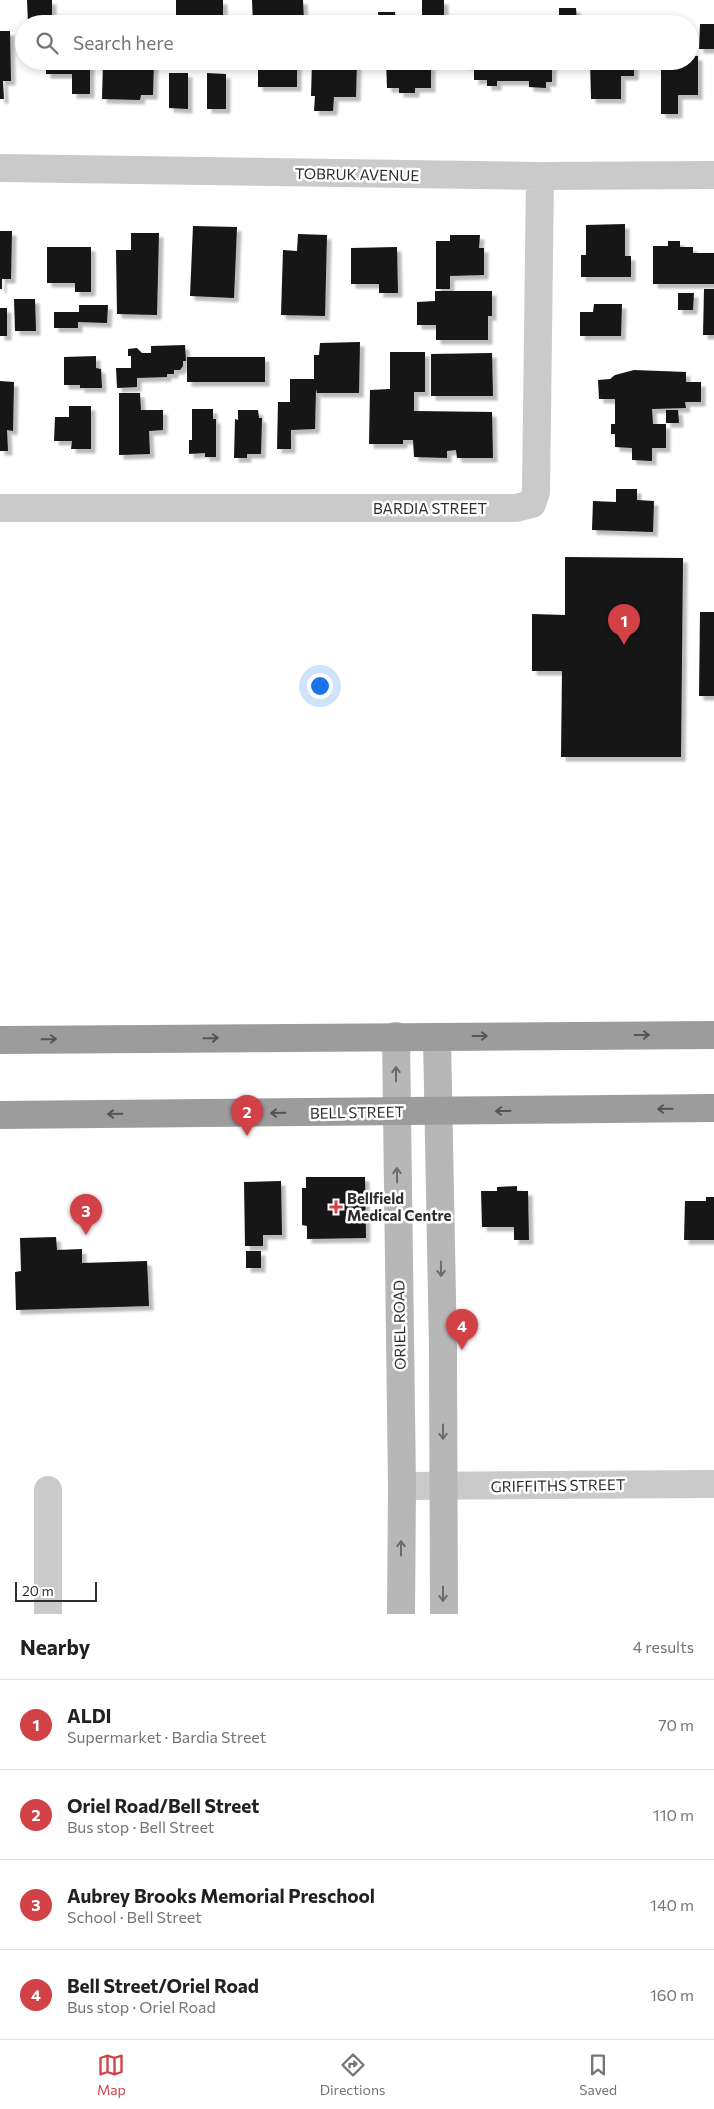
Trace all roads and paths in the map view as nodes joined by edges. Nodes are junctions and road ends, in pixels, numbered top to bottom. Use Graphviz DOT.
graph roads {
  1 [pos="0,168"];
  2 [pos="714,175"];
  3 [pos="540,176"];
  4 [pos="0,508"];
  5 [pos="714,1035"];
  6 [pos="396,1036"];
  7 [pos="437,1037"];
  8 [pos="0,1040"];
  9 [pos="714,1108"];
  10 [pos="396,1112"];
  11 [pos="440,1112"];
  12 [pos="0,1115"];
  13 [pos="714,1484"];
  14 [pos="402,1486"];
  15 [pos="443,1486"];
  16 [pos="48,1490"];
  17 [pos="48,1614"];
  18 [pos="401,1614"];
  19 [pos="444,1614"];
  1 -- 3 [label="street, TOBRUK AVENUE"];
  2 -- 3 [label="street, TOBRUK AVENUE"];
  3 -- 4 [label="street, BARDIA STREET"];
  7 -- 5 [label="highway, one-way"];
  6 -- 7 [label="highway"];
  8 -- 6 [label="highway, one-way"];
  10 -- 6 [label="main road, ORIEL ROAD, one-way"];
  7 -- 11 [label="main road"];
  9 -- 11 [label="highway, BELL STREET, one-way"];
  10 -- 11 [label="highway, BELL STREET"];
  10 -- 12 [label="highway, BELL STREET, one-way"];
  14 -- 10 [label="main road, ORIEL ROAD, one-way"];
  11 -- 15 [label="main road, one-way"];
  13 -- 15 [label="street, GRIFFITHS STREET"];
  14 -- 15 [label="street, GRIFFITHS STREET"];
  18 -- 14 [label="main road, ORIEL ROAD, one-way"];
  15 -- 19 [label="main road, one-way"];
  16 -- 17 [label="street"];
}
